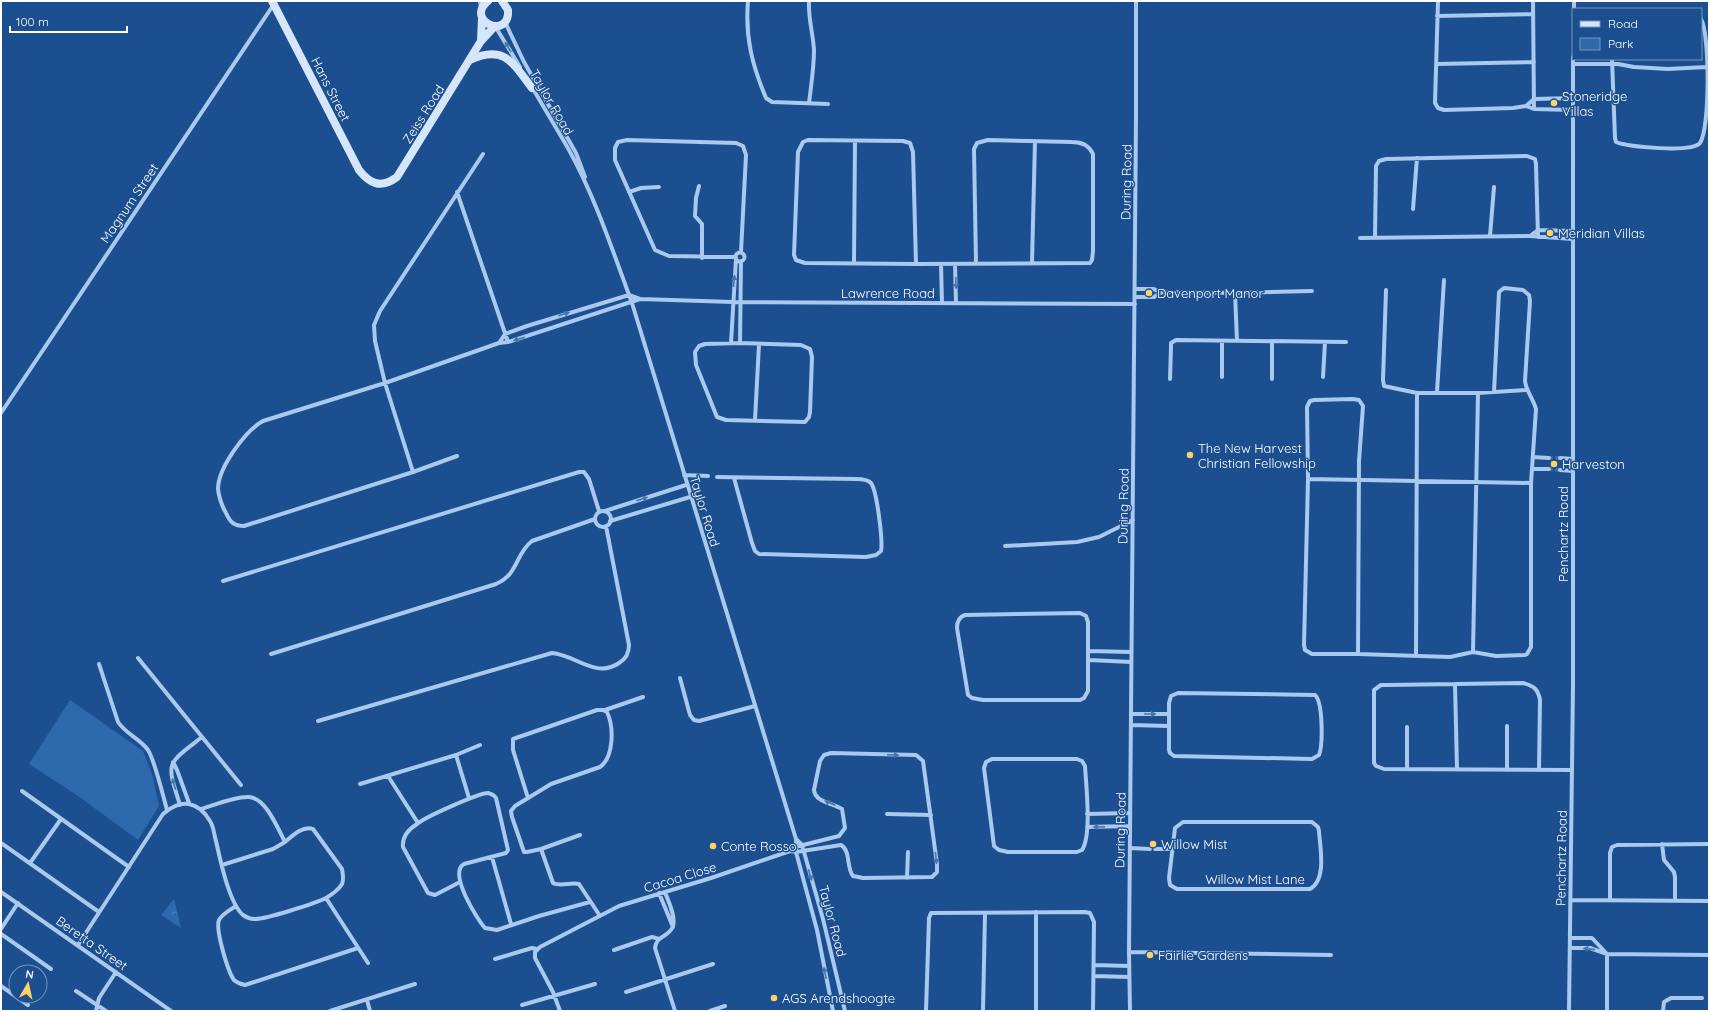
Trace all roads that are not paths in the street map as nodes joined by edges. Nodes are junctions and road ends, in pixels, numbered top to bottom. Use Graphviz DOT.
graph roads {
  1 [pos="488,1"];
  2 [pos="514,1"];
  3 [pos="748,1"];
  4 [pos="809,1"];
  5 [pos="1136,1"];
  6 [pos="1438,1"];
  7 [pos="1533,1"];
  8 [pos="273,2"];
  9 [pos="505,4"];
  10 [pos="481,5"];
  11 [pos="1533,14"];
  12 [pos="1437,16"];
  13 [pos="482,18"];
  14 [pos="505,22"];
  15 [pos="1702,22"];
  16 [pos="494,26"];
  17 [pos="481,41"];
  18 [pos="470,60"];
  19 [pos="1573,60"];
  20 [pos="1612,60"];
  21 [pos="1613,60"];
  22 [pos="1534,62"];
  23 [pos="1436,64"];
  24 [pos="1573,64"];
  25 [pos="1618,64"];
  26 [pos="1611,65"];
  27 [pos="1707,67"];
  28 [pos="532,88"];
  29 [pos="1573,98"];
  30 [pos="1534,99"];
  31 [pos="810,103"];
  32 [pos="828,104"];
  33 [pos="1526,106"];
  34 [pos="1534,108"];
  35 [pos="1573,110"];
  36 [pos="855,141"];
  37 [pos="1035,141"];
  38 [pos="483,154"];
  39 [pos="1417,158"];
  40 [pos="374,183"];
  41 [pos="699,186"];
  42 [pos="659,187"];
  43 [pos="1494,187"];
  44 [pos="589,191"];
  45 [pos="457,192"];
  46 [pos="629,192"];
  47 [pos="1413,210"];
  48 [pos="1538,230"];
  49 [pos="1573,231"];
  50 [pos="1490,236"];
  51 [pos="1530,236"];
  52 [pos="1538,237"];
  53 [pos="1360,238"];
  54 [pos="1375,238"];
  55 [pos="1573,239"];
  56 [pos="740,252"];
  57 [pos="702,258"];
  58 [pos="736,258"];
  59 [pos="741,261"];
  60 [pos="854,263"];
  61 [pos="976,263"];
  62 [pos="1032,263"];
  63 [pos="916,264"];
  64 [pos="940,264"];
  65 [pos="955,264"];
  66 [pos="1444,280"];
  67 [pos="1135,289"];
  68 [pos="1386,290"];
  69 [pos="1312,291"];
  70 [pos="1162,292"];
  71 [pos="1235,293"];
  72 [pos="629,295"];
  73 [pos="1135,297"];
  74 [pos="640,299"];
  75 [pos="733,302"];
  76 [pos="740,302"];
  77 [pos="632,303"];
  78 [pos="942,303"];
  79 [pos="956,303"];
  80 [pos="1135,304"];
  81 [pos="505,334"];
  82 [pos="1222,341"];
  83 [pos="1238,341"];
  84 [pos="508,342"];
  85 [pos="1272,342"];
  86 [pos="1325,342"];
  87 [pos="1346,342"];
  88 [pos="499,343"];
  89 [pos="731,343"];
  90 [pos="740,343"];
  91 [pos="759,344"];
  92 [pos="1222,377"];
  93 [pos="1323,377"];
  94 [pos="1170,379"];
  95 [pos="1272,379"];
  96 [pos="385,383"];
  97 [pos="1526,390"];
  98 [pos="1437,392"];
  99 [pos="1494,392"];
  100 [pos="1417,393"];
  101 [pos="1478,393"];
  102 [pos="1,413"];
  103 [pos="755,420"];
  104 [pos="457,456"];
  105 [pos="1533,457"];
  106 [pos="1549,458"];
  107 [pos="1560,458"];
  108 [pos="1573,459"];
  109 [pos="1549,469"];
  110 [pos="1532,470"];
  111 [pos="1560,470"];
  112 [pos="1573,470"];
  113 [pos="413,472"];
  114 [pos="684,475"];
  115 [pos="708,476"];
  116 [pos="717,477"];
  117 [pos="734,478"];
  118 [pos="1308,479"];
  119 [pos="1360,480"];
  120 [pos="1417,481"];
  121 [pos="1475,482"];
  122 [pos="1531,484"];
  123 [pos="686,485"];
  124 [pos="690,497"];
  125 [pos="599,511"];
  126 [pos="605,511"];
  127 [pos="595,519"];
  128 [pos="1133,520"];
  129 [pos="610,521"];
  130 [pos="606,526"];
  131 [pos="1005,546"];
  132 [pos="223,580"];
  133 [pos="1089,651"];
  134 [pos="1132,652"];
  135 [pos="1473,652"];
  136 [pos="271,654"];
  137 [pos="1358,654"];
  138 [pos="1416,655"];
  139 [pos="138,658"];
  140 [pos="1089,660"];
  141 [pos="1131,662"];
  142 [pos="99,664"];
  143 [pos="680,678"];
  144 [pos="1455,684"];
  145 [pos="643,697"];
  146 [pos="755,706"];
  147 [pos="605,710"];
  148 [pos="1131,714"];
  149 [pos="1169,714"];
  150 [pos="318,722"];
  151 [pos="1131,726"];
  152 [pos="1169,726"];
  153 [pos="1507,726"];
  154 [pos="1407,727"];
  155 [pos="202,737"];
  156 [pos="480,745"];
  157 [pos="456,755"];
  158 [pos="173,762"];
  159 [pos="1407,769"];
  160 [pos="1457,770"];
  161 [pos="1507,770"];
  162 [pos="1539,770"];
  163 [pos="1572,770"];
  164 [pos="388,776"];
  165 [pos="360,784"];
  166 [pos="241,785"];
  167 [pos="22,791"];
  168 [pos="469,798"];
  169 [pos="528,798"];
  170 [pos="189,803"];
  171 [pos="180,805"];
  172 [pos="200,809"];
  173 [pos="167,810"];
  174 [pos="1130,813"];
  175 [pos="887,814"];
  176 [pos="931,814"];
  177 [pos="1087,814"];
  178 [pos="61,819"];
  179 [pos="418,823"];
  180 [pos="1130,826"];
  181 [pos="1087,827"];
  182 [pos="580,835"];
  183 [pos="796,839"];
  184 [pos="285,842"];
  185 [pos="1,844"];
  186 [pos="1662,844"];
  187 [pos="1709,844"];
  188 [pos="802,845"];
  189 [pos="1130,848"];
  190 [pos="541,849"];
  191 [pos="795,849"];
  192 [pos="1172,849"];
  193 [pos="803,850"];
  194 [pos="908,852"];
  195 [pos="492,857"];
  196 [pos="30,863"];
  197 [pos="222,865"];
  198 [pos="128,867"];
  199 [pos="907,878"];
  200 [pos="460,882"];
  201 [pos="1,892"];
  202 [pos="665,892"];
  203 [pos="659,893"];
  204 [pos="326,898"];
  205 [pos="1571,900"];
  206 [pos="1610,900"];
  207 [pos="1675,900"];
  208 [pos="1709,901"];
  209 [pos="590,902"];
  210 [pos="18,903"];
  211 [pos="236,906"];
  212 [pos="99,912"];
  213 [pos="1036,912"];
  214 [pos="985,913"];
  215 [pos="600,916"];
  216 [pos="511,924"];
  217 [pos="673,927"];
  218 [pos="1,929"];
  219 [pos="1,934"];
  220 [pos="659,938"];
  221 [pos="1570,938"];
  222 [pos="78,945"];
  223 [pos="358,948"];
  224 [pos="1570,948"];
  225 [pos="537,949"];
  226 [pos="614,950"];
  227 [pos="1128,952"];
  228 [pos="1331,954"];
  229 [pos="1607,954"];
  230 [pos="1709,955"];
  231 [pos="495,959"];
  232 [pos="368,963"];
  233 [pos="713,964"];
  234 [pos="1094,965"];
  235 [pos="1129,966"];
  236 [pos="51,970"];
  237 [pos="116,972"];
  238 [pos="1094,976"];
  239 [pos="1129,977"];
  240 [pos="665,980"];
  241 [pos="415,984"];
  242 [pos="595,984"];
  243 [pos="1,986"];
  244 [pos="76,991"];
  245 [pos="626,992"];
  246 [pos="554,995"];
  247 [pos="1702,998"];
  248 [pos="367,1000"];
  249 [pos="28,1005"];
  250 [pos="97,1005"];
  251 [pos="522,1005"];
  252 [pos="725,1006"];
  253 [pos="96,1011"];
  254 [pos="106,1011"];
  255 [pos="171,1011"];
  256 [pos="330,1011"];
  257 [pos="370,1011"];
  258 [pos="560,1011"];
  259 [pos="675,1011"];
  260 [pos="710,1011"];
  261 [pos="833,1011"];
  262 [pos="845,1011"];
  263 [pos="926,1011"];
  264 [pos="983,1011"];
  265 [pos="1036,1011"];
  266 [pos="1093,1011"];
  267 [pos="1130,1011"];
  268 [pos="1569,1011"];
  269 [pos="1607,1011"];
  270 [pos="1663,1011"];
  1 -- 10 [label="street"];
  2 -- 9 [label="street"];
  3 -- 31 [label="street"];
  4 -- 31 [label="street"];
  5 -- 67 [label="street, During Road"];
  6 -- 12 [label="street"];
  7 -- 11 [label="street"];
  8 -- 40 [label="street, Hans Street"];
  8 -- 102 [label="street, Magnum Street"];
  9 -- 14 [label="street"];
  10 -- 13 [label="street, Zeiss Road"];
  11 -- 12 [label="street"];
  11 -- 22 [label="street"];
  12 -- 23 [label="street"];
  13 -- 16 [label="street"];
  13 -- 17 [label="street, Zeiss Road"];
  14 -- 16 [label="street"];
  14 -- 44 [label="street, Taylor Road"];
  15 -- 27 [label="street"];
  16 -- 17 [label="street, Zeiss Road"];
  28 -- 16 [label="street, Taylor Road, one-way"];
  17 -- 18 [label="street, Zeiss Road"];
  18 -- 28 [label="street"];
  18 -- 40 [label="street, Zeiss Road"];
  19 -- 24 [label="street, Penchartz Road"];
  20 -- 26 [label="street"];
  21 -- 25 [label="street"];
  22 -- 23 [label="street"];
  22 -- 30 [label="street"];
  23 -- 33 [label="street"];
  24 -- 26 [label="street"];
  24 -- 29 [label="street, Penchartz Road"];
  25 -- 26 [label="street"];
  25 -- 27 [label="street"];
  26 -- 27 [label="street"];
  28 -- 44 [label="street, Taylor Road"];
  29 -- 30 [label="street"];
  29 -- 35 [label="street, Penchartz Road"];
  30 -- 33 [label="street"];
  30 -- 34 [label="street"];
  31 -- 32 [label="street"];
  33 -- 34 [label="street"];
  34 -- 35 [label="street"];
  35 -- 49 [label="street, Penchartz Road"];
  36 -- 60 [label="street"];
  36 -- 60 [label="street"];
  36 -- 63 [label="street"];
  37 -- 61 [label="street"];
  37 -- 62 [label="street"];
  37 -- 62 [label="street"];
  38 -- 45 [label="street"];
  39 -- 47 [label="street"];
  39 -- 48 [label="street"];
  39 -- 54 [label="street"];
  41 -- 57 [label="street"];
  42 -- 46 [label="street"];
  43 -- 50 [label="street"];
  44 -- 72 [label="street, Taylor Road"];
  45 -- 81 [label="street"];
  45 -- 96 [label="street"];
  46 -- 56 [label="street"];
  46 -- 57 [label="street"];
  48 -- 49 [label="street"];
  48 -- 51 [label="street"];
  48 -- 52 [label="street"];
  49 -- 55 [label="street, Penchartz Road"];
  50 -- 51 [label="street"];
  50 -- 54 [label="street"];
  51 -- 52 [label="street"];
  52 -- 55 [label="street"];
  53 -- 54 [label="street"];
  55 -- 108 [label="street, Penchartz Road"];
  56 -- 58 [label="street"];
  56 -- 59 [label="street"];
  57 -- 58 [label="street"];
  58 -- 59 [label="street"];
  75 -- 58 [label="street, one-way"];
  59 -- 76 [label="street"];
  60 -- 63 [label="street"];
  61 -- 62 [label="street"];
  61 -- 65 [label="street"];
  63 -- 64 [label="street"];
  64 -- 65 [label="street"];
  64 -- 78 [label="street"];
  65 -- 79 [label="street, one-way"];
  66 -- 98 [label="street"];
  67 -- 70 [label="street"];
  67 -- 73 [label="street, During Road"];
  68 -- 100 [label="street"];
  69 -- 71 [label="street"];
  70 -- 71 [label="street"];
  70 -- 73 [label="street"];
  71 -- 83 [label="street"];
  72 -- 74 [label="street, Lawrence Road"];
  72 -- 77 [label="street, Taylor Road"];
  81 -- 72 [label="street, one-way"];
  73 -- 80 [label="street, During Road"];
  74 -- 75 [label="street, Lawrence Road"];
  74 -- 77 [label="street, Lawrence Road"];
  75 -- 76 [label="street, Lawrence Road"];
  75 -- 89 [label="street"];
  76 -- 78 [label="street, Lawrence Road"];
  76 -- 90 [label="street"];
  77 -- 84 [label="street, Lawrence Road, one-way"];
  77 -- 114 [label="street, Taylor Road"];
  78 -- 79 [label="street, Lawrence Road"];
  79 -- 80 [label="street, Lawrence Road"];
  80 -- 128 [label="street, During Road"];
  81 -- 84 [label="street"];
  81 -- 88 [label="street"];
  82 -- 83 [label="street"];
  82 -- 92 [label="street"];
  82 -- 94 [label="street"];
  83 -- 85 [label="street"];
  84 -- 88 [label="street, Lawrence Road"];
  85 -- 86 [label="street"];
  85 -- 95 [label="street"];
  86 -- 87 [label="street"];
  86 -- 93 [label="street"];
  88 -- 96 [label="street, Lawrence Road"];
  89 -- 90 [label="street"];
  89 -- 103 [label="street"];
  90 -- 91 [label="street"];
  91 -- 103 [label="street"];
  91 -- 103 [label="street"];
  96 -- 113 [label="street"];
  96 -- 113 [label="street, Lawrence Road"];
  97 -- 99 [label="street"];
  97 -- 99 [label="street"];
  97 -- 105 [label="street"];
  98 -- 100 [label="street"];
  98 -- 101 [label="street"];
  99 -- 101 [label="street"];
  100 -- 120 [label="street"];
  101 -- 121 [label="street"];
  104 -- 113 [label="street, Lawrence Road"];
  105 -- 106 [label="street"];
  105 -- 110 [label="street"];
  107 -- 108 [label="street"];
  108 -- 112 [label="street, Penchartz Road"];
  109 -- 110 [label="street"];
  110 -- 122 [label="street"];
  111 -- 112 [label="street"];
  112 -- 163 [label="street, Penchartz Road"];
  114 -- 115 [label="street"];
  114 -- 123 [label="street, Taylor Road"];
  116 -- 117 [label="street"];
  117 -- 117 [label="street"];
  118 -- 119 [label="street"];
  118 -- 119 [label="street"];
  118 -- 137 [label="street"];
  119 -- 120 [label="street"];
  119 -- 137 [label="street"];
  120 -- 121 [label="street"];
  120 -- 138 [label="street"];
  121 -- 122 [label="street"];
  121 -- 135 [label="street"];
  122 -- 135 [label="street"];
  123 -- 124 [label="street, Taylor Road"];
  126 -- 123 [label="street, one-way"];
  124 -- 129 [label="street"];
  124 -- 146 [label="street, Taylor Road"];
  125 -- 126 [label="street"];
  125 -- 127 [label="street"];
  125 -- 132 [label="street"];
  126 -- 129 [label="street"];
  127 -- 130 [label="street"];
  127 -- 136 [label="street"];
  128 -- 131 [label="street"];
  128 -- 134 [label="street, During Road"];
  129 -- 130 [label="street"];
  130 -- 150 [label="street"];
  133 -- 134 [label="street"];
  133 -- 140 [label="street"];
  133 -- 140 [label="street"];
  134 -- 141 [label="street, During Road"];
  135 -- 138 [label="street"];
  137 -- 138 [label="street"];
  139 -- 155 [label="street"];
  140 -- 141 [label="street"];
  141 -- 148 [label="street, During Road"];
  142 -- 173 [label="street"];
  143 -- 146 [label="street"];
  144 -- 159 [label="street"];
  144 -- 160 [label="street"];
  144 -- 162 [label="street"];
  145 -- 147 [label="street"];
  146 -- 183 [label="street, Taylor Road"];
  147 -- 169 [label="street"];
  147 -- 169 [label="street"];
  148 -- 149 [label="street, one-way"];
  148 -- 151 [label="street, During Road"];
  149 -- 152 [label="street"];
  149 -- 152 [label="street"];
  151 -- 152 [label="street"];
  151 -- 174 [label="street, During Road"];
  153 -- 161 [label="street"];
  154 -- 159 [label="street"];
  155 -- 158 [label="street"];
  155 -- 166 [label="street"];
  156 -- 157 [label="street"];
  157 -- 164 [label="street"];
  157 -- 168 [label="street"];
  158 -- 170 [label="street"];
  171 -- 158 [label="street, one-way"];
  159 -- 160 [label="street"];
  160 -- 161 [label="street"];
  161 -- 162 [label="street"];
  162 -- 163 [label="street"];
  163 -- 205 [label="street, Penchartz Road"];
  164 -- 165 [label="street"];
  164 -- 179 [label="street"];
  167 -- 178 [label="street"];
  168 -- 179 [label="street"];
  168 -- 195 [label="street"];
  169 -- 190 [label="street"];
  170 -- 171 [label="street"];
  170 -- 172 [label="street"];
  171 -- 173 [label="street"];
  172 -- 184 [label="street"];
  172 -- 197 [label="street"];
  173 -- 198 [label="street"];
  174 -- 177 [label="street"];
  174 -- 180 [label="street, During Road"];
  175 -- 176 [label="street"];
  188 -- 176 [label="street, one-way"];
  176 -- 199 [label="street, one-way"];
  177 -- 181 [label="street"];
  177 -- 181 [label="street"];
  178 -- 196 [label="street"];
  178 -- 198 [label="street"];
  179 -- 200 [label="street"];
  180 -- 181 [label="street, one-way"];
  180 -- 189 [label="street, During Road"];
  182 -- 190 [label="street"];
  183 -- 188 [label="street, Taylor Road"];
  183 -- 191 [label="street, Taylor Road"];
  184 -- 197 [label="street"];
  184 -- 204 [label="street"];
  185 -- 196 [label="street"];
  186 -- 187 [label="street"];
  186 -- 206 [label="street"];
  186 -- 207 [label="street"];
  188 -- 191 [label="street"];
  188 -- 193 [label="street, Taylor Road"];
  189 -- 192 [label="street"];
  189 -- 227 [label="street, During Road"];
  190 -- 209 [label="street"];
  191 -- 193 [label="street"];
  191 -- 202 [label="street, Cacoa Close"];
  261 -- 191 [label="street, Taylor Road, one-way"];
  192 -- 192 [label="street, Willow Mist Lane"];
  193 -- 199 [label="street"];
  193 -- 262 [label="street, Taylor Road, one-way"];
  194 -- 199 [label="street"];
  195 -- 200 [label="street"];
  195 -- 216 [label="street"];
  196 -- 212 [label="street"];
  197 -- 211 [label="street"];
  198 -- 212 [label="street"];
  200 -- 216 [label="street"];
  201 -- 210 [label="street, Beretta Street"];
  202 -- 203 [label="street, Cacoa Close"];
  202 -- 217 [label="street"];
  203 -- 215 [label="street, Cacoa Close"];
  203 -- 217 [label="street"];
  204 -- 211 [label="street"];
  204 -- 223 [label="street"];
  205 -- 206 [label="street"];
  205 -- 221 [label="street, Penchartz Road"];
  206 -- 207 [label="street"];
  207 -- 208 [label="street"];
  209 -- 215 [label="street"];
  209 -- 216 [label="street"];
  210 -- 218 [label="street"];
  210 -- 222 [label="street, Beretta Street"];
  211 -- 223 [label="street"];
  212 -- 222 [label="street"];
  213 -- 214 [label="street"];
  213 -- 234 [label="street"];
  213 -- 265 [label="street"];
  214 -- 263 [label="street"];
  214 -- 264 [label="street"];
  215 -- 225 [label="street, Cacoa Close"];
  217 -- 220 [label="street"];
  219 -- 236 [label="street"];
  220 -- 226 [label="street"];
  220 -- 240 [label="street"];
  221 -- 224 [label="street, Penchartz Road"];
  221 -- 229 [label="street"];
  222 -- 237 [label="street, Beretta Street"];
  223 -- 232 [label="street"];
  229 -- 224 [label="street, one-way"];
  224 -- 268 [label="street, Penchartz Road"];
  225 -- 231 [label="street, Cacoa Close"];
  225 -- 246 [label="street"];
  227 -- 228 [label="street"];
  227 -- 235 [label="street, During Road"];
  229 -- 230 [label="street"];
  229 -- 269 [label="street"];
  233 -- 240 [label="street"];
  234 -- 235 [label="street"];
  234 -- 238 [label="street"];
  235 -- 239 [label="street, During Road"];
  237 -- 250 [label="street"];
  237 -- 255 [label="street, Beretta Street"];
  238 -- 239 [label="street"];
  238 -- 266 [label="street"];
  239 -- 267 [label="street, During Road"];
  240 -- 245 [label="street"];
  240 -- 259 [label="street"];
  241 -- 248 [label="street"];
  242 -- 246 [label="street"];
  243 -- 249 [label="street"];
  244 -- 250 [label="street"];
  246 -- 251 [label="street"];
  246 -- 258 [label="street"];
  247 -- 270 [label="street"];
  248 -- 256 [label="street"];
  248 -- 257 [label="street"];
  250 -- 253 [label="street"];
  250 -- 254 [label="street"];
  252 -- 260 [label="street"];
}
